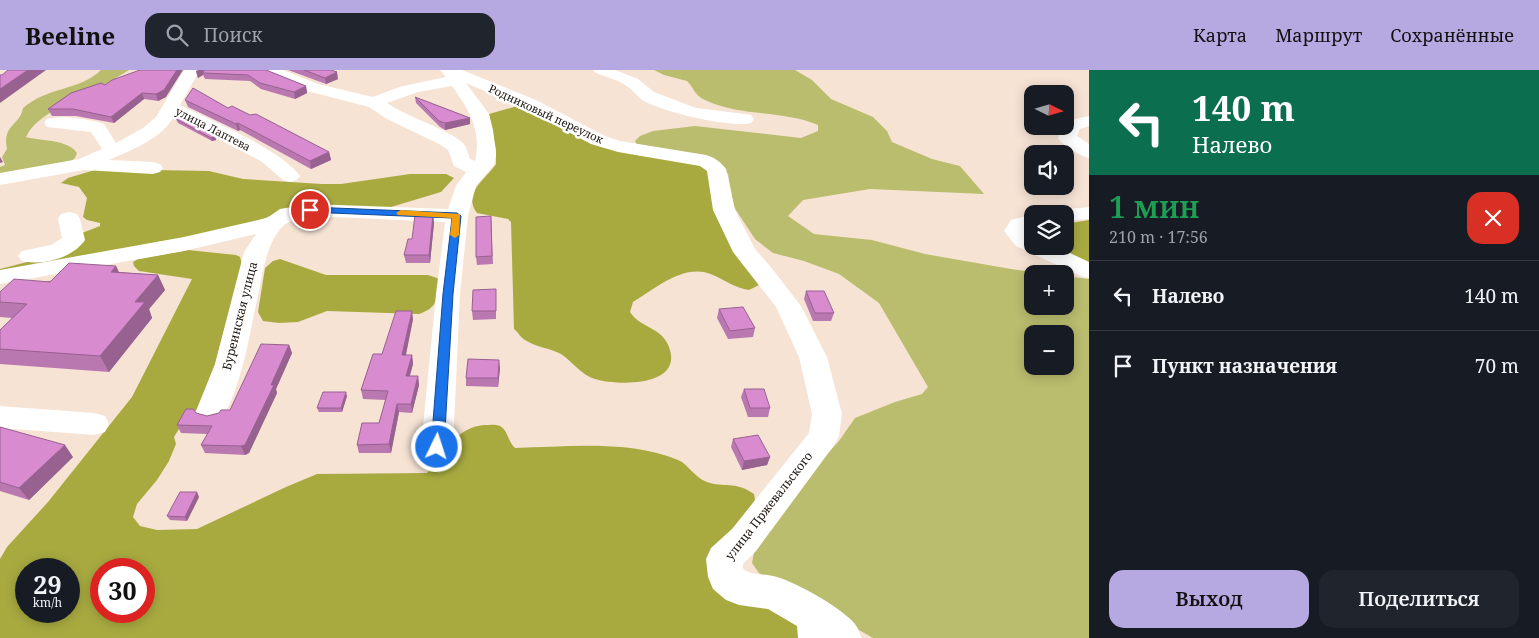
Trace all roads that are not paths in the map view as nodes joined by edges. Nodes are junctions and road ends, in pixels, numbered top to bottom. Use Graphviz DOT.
graph roads {
  1 [pos="192,70"];
  2 [pos="269,70"];
  3 [pos="601,70"];
  4 [pos="452,74"];
  5 [pos="375,103"];
  6 [pos="170,107"];
  7 [pos="745,119"];
  8 [pos="1089,121"];
  9 [pos="53,123"];
  10 [pos="618,146"];
  11 [pos="113,152"];
  12 [pos="1089,152"];
  13 [pos="84,164"];
  14 [pos="153,168"];
  15 [pos="478,170"];
  16 [pos="290,176"];
  17 [pos="0,179"];
  18 [pos="24,191"];
  19 [pos="1089,213"];
  20 [pos="1074,214"];
  21 [pos="457,216"];
  22 [pos="69,220"];
  23 [pos="274,223"];
  24 [pos="1024,224"];
  25 [pos="1024,241"];
  26 [pos="184,244"];
  27 [pos="256,252"];
  28 [pos="1055,255"];
  29 [pos="0,264"];
  30 [pos="1089,271"];
  31 [pos="0,277"];
  32 [pos="212,411"];
  33 [pos="0,418"];
  34 [pos="94,424"];
  35 [pos="437,447"];
  36 [pos="825,631"];
  1 -- 6 [label="street, улица Лаптева"];
  2 -- 5 [label="street"];
  3 -- 7 [label="street"];
  4 -- 5 [label="street"];
  4 -- 10 [label="street, Родниковый переулок"];
  4 -- 15 [label="street"];
  5 -- 15 [label="street"];
  6 -- 11 [label="street"];
  6 -- 16 [label="street, улица Лаптева"];
  8 -- 12 [label="street"];
  9 -- 11 [label="street"];
  10 -- 36 [label="street, улица Пржевальского"];
  11 -- 13 [label="street"];
  13 -- 14 [label="street"];
  13 -- 17 [label="street"];
  13 -- 18 [label="street"];
  15 -- 21 [label="street"];
  19 -- 20 [label="street"];
  21 -- 23 [label="street"];
  21 -- 35 [label="street"];
  22 -- 29 [label="street"];
  23 -- 26 [label="street"];
  23 -- 27 [label="street, Буреинская улица"];
  24 -- 25 [label="street"];
  26 -- 27 [label="street"];
  26 -- 31 [label="street"];
  27 -- 32 [label="street, Буреинская улица"];
  28 -- 30 [label="street"];
  33 -- 34 [label="street"];
}
